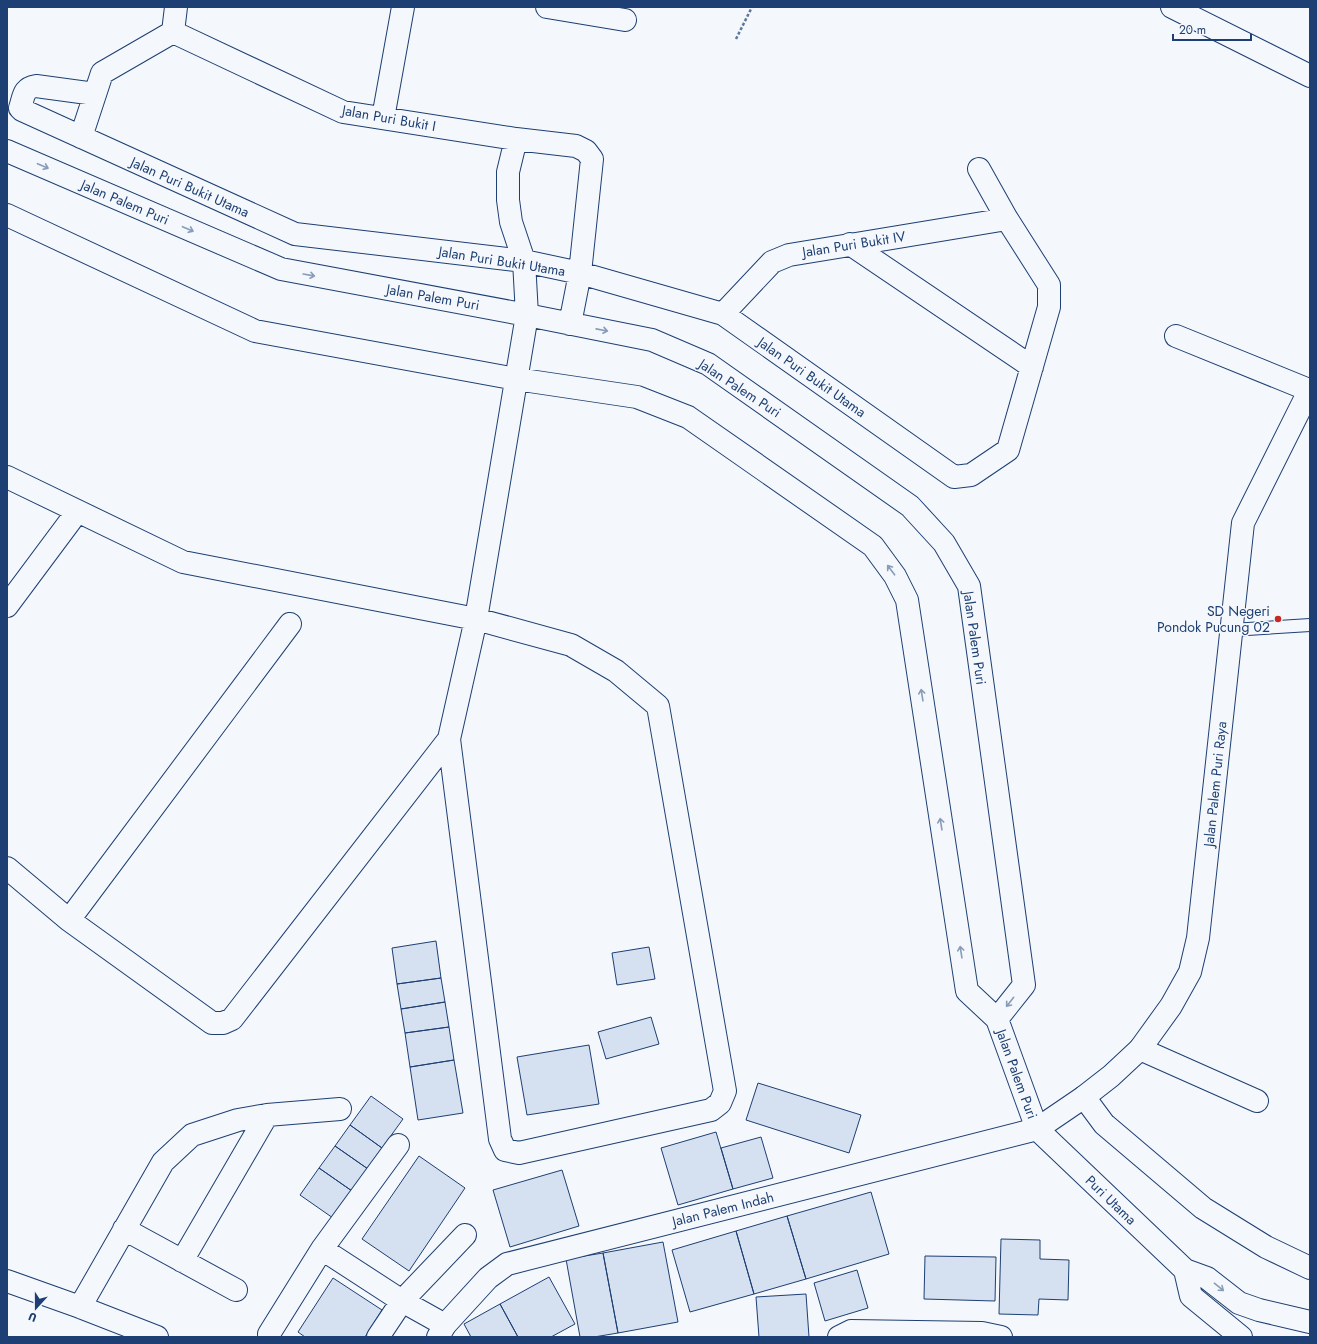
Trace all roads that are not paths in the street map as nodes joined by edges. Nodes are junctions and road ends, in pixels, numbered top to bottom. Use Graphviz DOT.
graph roads {
  1 [pos="176,7"];
  2 [pos="403,7"];
  3 [pos="547,7"];
  4 [pos="1172,7"];
  5 [pos="625,20"];
  6 [pos="173,32"];
  7 [pos="1310,76"];
  8 [pos="96,94"];
  9 [pos="383,118"];
  10 [pos="81,137"];
  11 [pos="516,139"];
  12 [pos="7,151"];
  13 [pos="979,169"];
  14 [pos="7,215"];
  15 [pos="1007,219"];
  16 [pos="850,244"];
  17 [pos="524,261"];
  18 [pos="580,273"];
  19 [pos="723,314"];
  20 [pos="526,318"];
  21 [pos="570,324"];
  22 [pos="1176,336"];
  23 [pos="1032,367"];
  24 [pos="517,375"];
  25 [pos="1310,390"];
  26 [pos="7,477"];
  27 [pos="77,512"];
  28 [pos="7,606"];
  29 [pos="476,619"];
  30 [pos="290,624"];
  31 [pos="1310,625"];
  32 [pos="1231,630"];
  33 [pos="449,739"];
  34 [pos="7,868"];
  35 [pos="68,920"];
  36 [pos="997,1019"];
  37 [pos="1140,1049"];
  38 [pos="1084,1097"];
  39 [pos="1257,1101"];
  40 [pos="340,1109"];
  41 [pos="267,1114"];
  42 [pos="1037,1129"];
  43 [pos="398,1145"];
  44 [pos="124,1229"];
  45 [pos="465,1235"];
  46 [pos="322,1248"];
  47 [pos="182,1261"];
  48 [pos="1310,1268"];
  49 [pos="1185,1270"];
  50 [pos="7,1281"];
  51 [pos="236,1290"];
  52 [pos="402,1301"];
  53 [pos="80,1307"];
  54 [pos="1310,1322"];
  55 [pos="442,1331"];
  56 [pos="269,1334"];
  57 [pos="157,1337"];
  58 [pos="378,1337"];
  59 [pos="839,1337"];
  60 [pos="1001,1337"];
  61 [pos="1241,1337"];
  1 -- 6 [label="street"];
  2 -- 9 [label="street"];
  3 -- 5 [label="street"];
  4 -- 7 [label="street"];
  6 -- 8 [label="street"];
  6 -- 9 [label="street, Jalan Puri Bukit I"];
  8 -- 10 [label="street"];
  8 -- 10 [label="street, Jalan Puri Bukit Utama"];
  9 -- 11 [label="street, Jalan Puri Bukit I"];
  10 -- 17 [label="street, Jalan Puri Bukit Utama"];
  11 -- 17 [label="street"];
  11 -- 18 [label="street, Jalan Puri Bukit I"];
  12 -- 20 [label="street, Jalan Palem Puri, one-way"];
  13 -- 15 [label="street"];
  14 -- 24 [label="street, Jalan Palem Puri"];
  15 -- 16 [label="street, Jalan Puri Bukit IV"];
  15 -- 23 [label="street"];
  16 -- 19 [label="street, Jalan Puri Bukit IV"];
  16 -- 23 [label="street"];
  17 -- 18 [label="street, Jalan Puri Bukit Utama"];
  17 -- 20 [label="street"];
  18 -- 19 [label="street, Jalan Puri Bukit Utama"];
  18 -- 21 [label="street"];
  19 -- 23 [label="street, Jalan Puri Bukit Utama"];
  20 -- 21 [label="street, Jalan Palem Puri"];
  20 -- 24 [label="street"];
  21 -- 36 [label="street, Jalan Palem Puri, one-way"];
  22 -- 25 [label="street"];
  24 -- 29 [label="street"];
  36 -- 24 [label="street, Jalan Palem Puri, one-way"];
  25 -- 32 [label="street, Jalan Palem Puri Raya"];
  26 -- 27 [label="street"];
  27 -- 28 [label="street"];
  27 -- 29 [label="street"];
  29 -- 33 [label="street"];
  29 -- 33 [label="street"];
  30 -- 35 [label="street"];
  31 -- 32 [label="lane"];
  32 -- 37 [label="street, Jalan Palem Puri Raya"];
  33 -- 35 [label="street"];
  34 -- 35 [label="street"];
  36 -- 42 [label="street, Jalan Palem Puri"];
  37 -- 38 [label="street, Jalan Palem Puri Raya"];
  37 -- 39 [label="street"];
  38 -- 42 [label="street, Jalan Palem Puri Raya"];
  38 -- 48 [label="street"];
  40 -- 41 [label="street"];
  41 -- 44 [label="street"];
  41 -- 47 [label="street"];
  42 -- 49 [label="street, Puri Utama"];
  42 -- 55 [label="street, Jalan Palem Indah"];
  43 -- 46 [label="street"];
  44 -- 47 [label="street"];
  44 -- 53 [label="street"];
  45 -- 52 [label="street"];
  46 -- 52 [label="street"];
  46 -- 56 [label="street"];
  47 -- 51 [label="street"];
  49 -- 54 [label="street, Puri Utama, one-way"];
  49 -- 61 [label="street"];
  50 -- 53 [label="street"];
  52 -- 55 [label="street"];
  52 -- 58 [label="street"];
  53 -- 57 [label="street"];
  59 -- 60 [label="street"];
}
